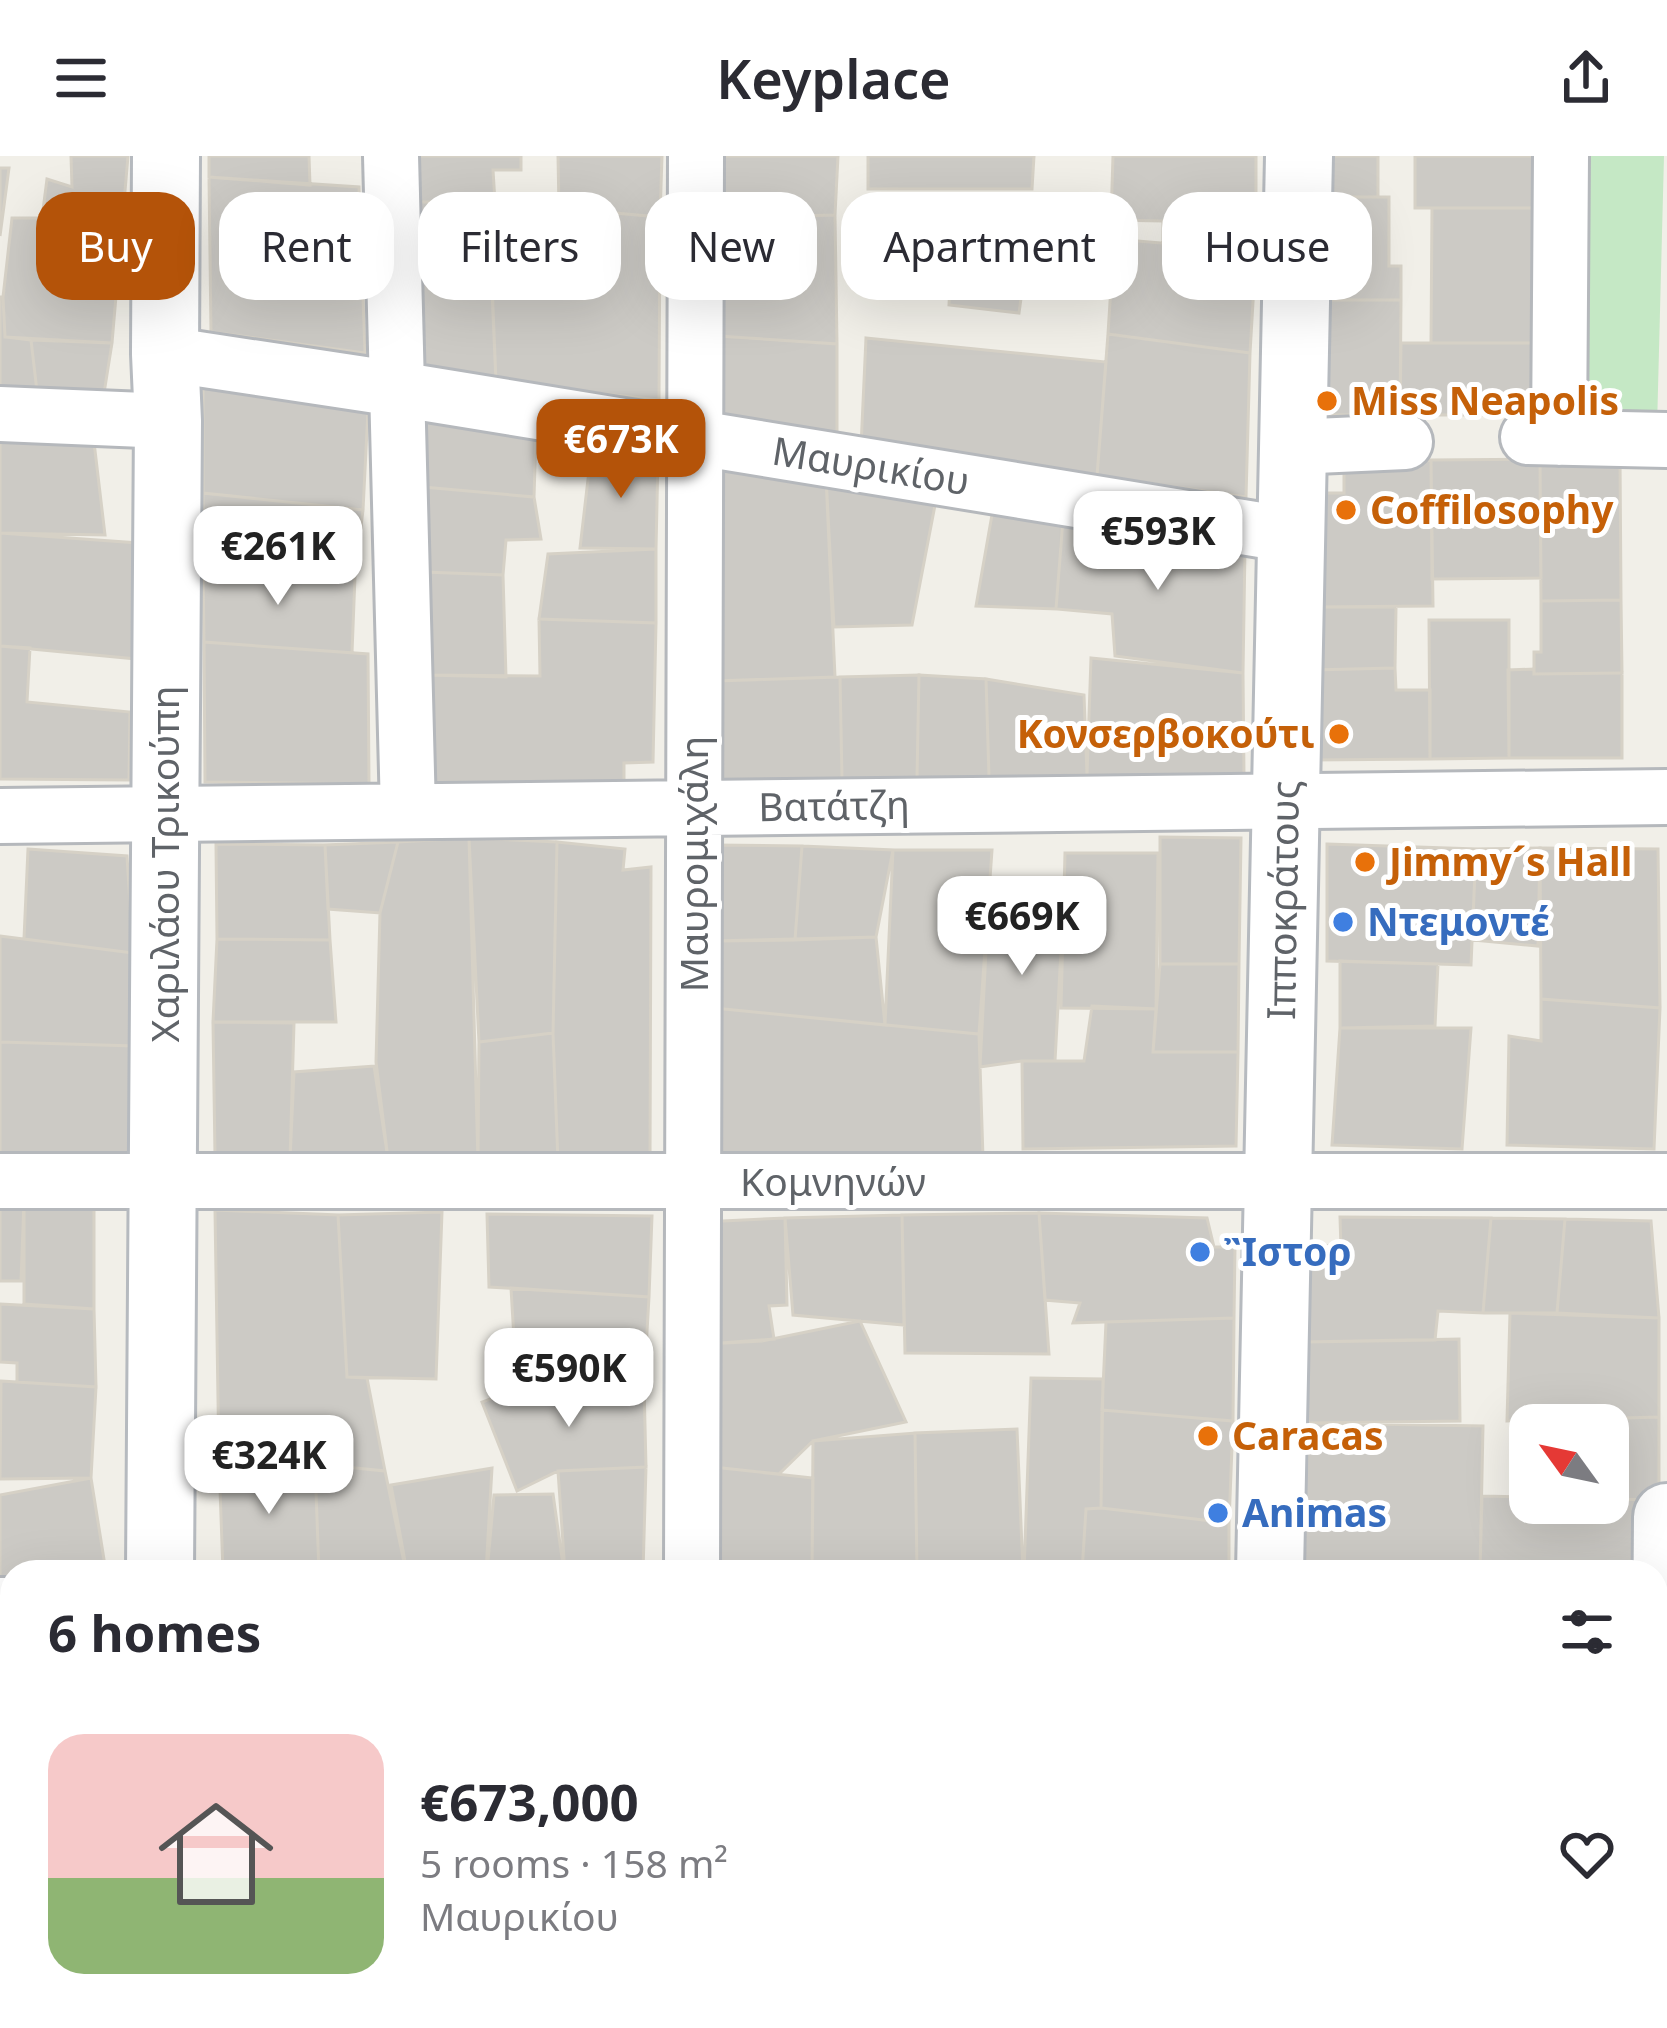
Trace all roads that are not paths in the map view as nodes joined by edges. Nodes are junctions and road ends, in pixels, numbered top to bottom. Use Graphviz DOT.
graph roads {
  1 [pos="166,156"];
  2 [pos="391,156"];
  3 [pos="696,156"];
  4 [pos="1299,156"];
  5 [pos="1561,156"];
  6 [pos="165,354"];
  7 [pos="397,389"];
  8 [pos="0,414"];
  9 [pos="168,421"];
  10 [pos="696,438"];
  11 [pos="1667,440"];
  12 [pos="1405,442"];
  13 [pos="1293,448"];
  14 [pos="1292,535"];
  15 [pos="1667,797"];
  16 [pos="1286,801"];
  17 [pos="694,808"];
  18 [pos="408,811"];
  19 [pos="164,814"];
  20 [pos="0,816"];
  21 [pos="0,1181"];
  22 [pos="1667,1181"];
  23 [pos="693,1182"];
  24 [pos="1278,1182"];
  25 [pos="164,1183"];
  26 [pos="1667,1516"];
  27 [pos="160,1560"];
  28 [pos="692,1560"];
  29 [pos="1270,1560"];
  30 [pos="1667,1560"];
  1 -- 6 [label="street, Χαριλάου Τρικούπη"];
  2 -- 7 [label="street"];
  3 -- 10 [label="street, Μαυρομιχάλη"];
  4 -- 13 [label="street, Ιπποκράτους"];
  5 -- 11 [label="street"];
  6 -- 7 [label="street, Μαυρικίου"];
  6 -- 9 [label="street, Χαριλάου Τρικούπη"];
  7 -- 10 [label="street, Μαυρικίου"];
  7 -- 18 [label="street"];
  8 -- 9 [label="street"];
  9 -- 19 [label="street, Χαριλάου Τρικούπη"];
  10 -- 14 [label="street, Μαυρικίου"];
  10 -- 17 [label="street, Μαυρομιχάλη"];
  12 -- 13 [label="street"];
  13 -- 14 [label="street, Ιπποκράτους"];
  14 -- 16 [label="street, Ιπποκράτους"];
  15 -- 16 [label="street, Βατάτζη"];
  16 -- 17 [label="street, Βατάτζη"];
  16 -- 24 [label="street, Ιπποκράτους"];
  17 -- 18 [label="street, Βατάτζη"];
  17 -- 23 [label="street, Μαυρομιχάλη"];
  18 -- 19 [label="street, Βατάτζη"];
  19 -- 20 [label="street, Βατάτζη"];
  19 -- 25 [label="street, Χαριλάου Τρικούπη"];
  21 -- 25 [label="street, Κομνηνών"];
  22 -- 24 [label="street, Κομνηνών"];
  23 -- 24 [label="street, Κομνηνών"];
  23 -- 25 [label="street, Κομνηνών"];
  23 -- 28 [label="street, Μαυρομιχάλη"];
  24 -- 29 [label="street, Ιπποκράτους"];
  25 -- 27 [label="street, Χαριλάου Τρικούπη"];
  26 -- 30 [label="street"];
}
